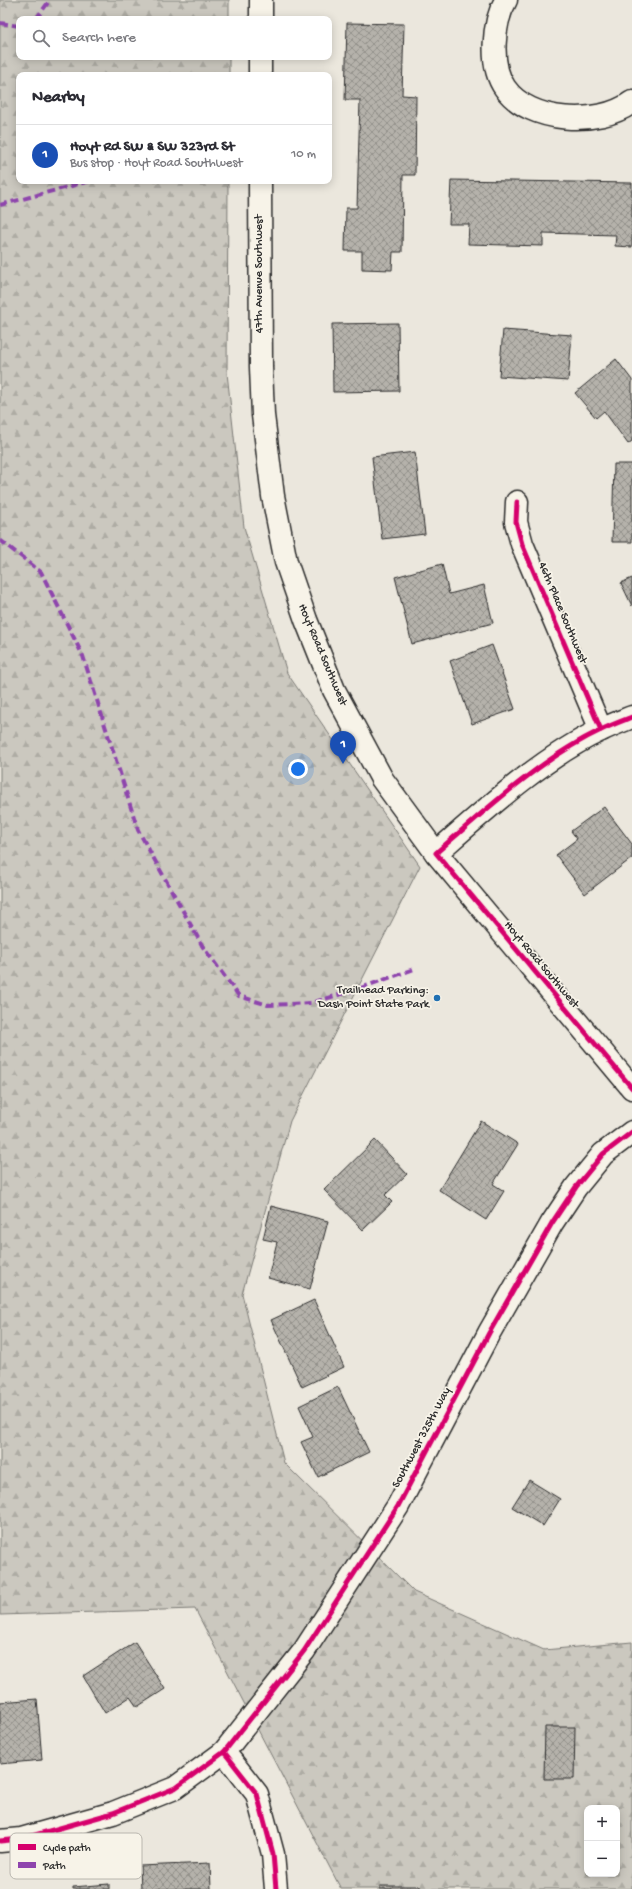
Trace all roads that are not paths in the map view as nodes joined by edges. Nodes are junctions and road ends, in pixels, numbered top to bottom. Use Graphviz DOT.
graph roads {
  1 [pos="261,0"];
  2 [pos="506,0"];
  3 [pos="261,16"];
  4 [pos="260,60"];
  5 [pos="260,72"];
  6 [pos="632,102"];
  7 [pos="260,184"];
  8 [pos="261,367"];
  9 [pos="517,502"];
  10 [pos="632,717"];
  11 [pos="601,730"];
  12 [pos="436,853"];
  13 [pos="632,1088"];
  14 [pos="632,1132"];
  15 [pos="224,1752"];
  16 [pos="41,1833"];
  17 [pos="10,1840"];
  18 [pos="0,1841"];
  19 [pos="276,1889"];
  1 -- 3 [label="street"];
  2 -- 6 [label="street"];
  4 -- 5 [label="street"];
  7 -- 8 [label="street, 47th Avenue Southwest"];
  8 -- 12 [label="street, Hoyt Road Southwest"];
  9 -- 11 [label="street, 46th Place Southwest"];
  10 -- 11 [label="street"];
  11 -- 12 [label="street"];
  12 -- 13 [label="street, Hoyt Road Southwest"];
  14 -- 15 [label="street, Southwest 325th Way"];
  15 -- 16 [label="street, Southwest 325th Way"];
  15 -- 19 [label="street"];
  17 -- 18 [label="street, Southwest 325th Way"];
}
